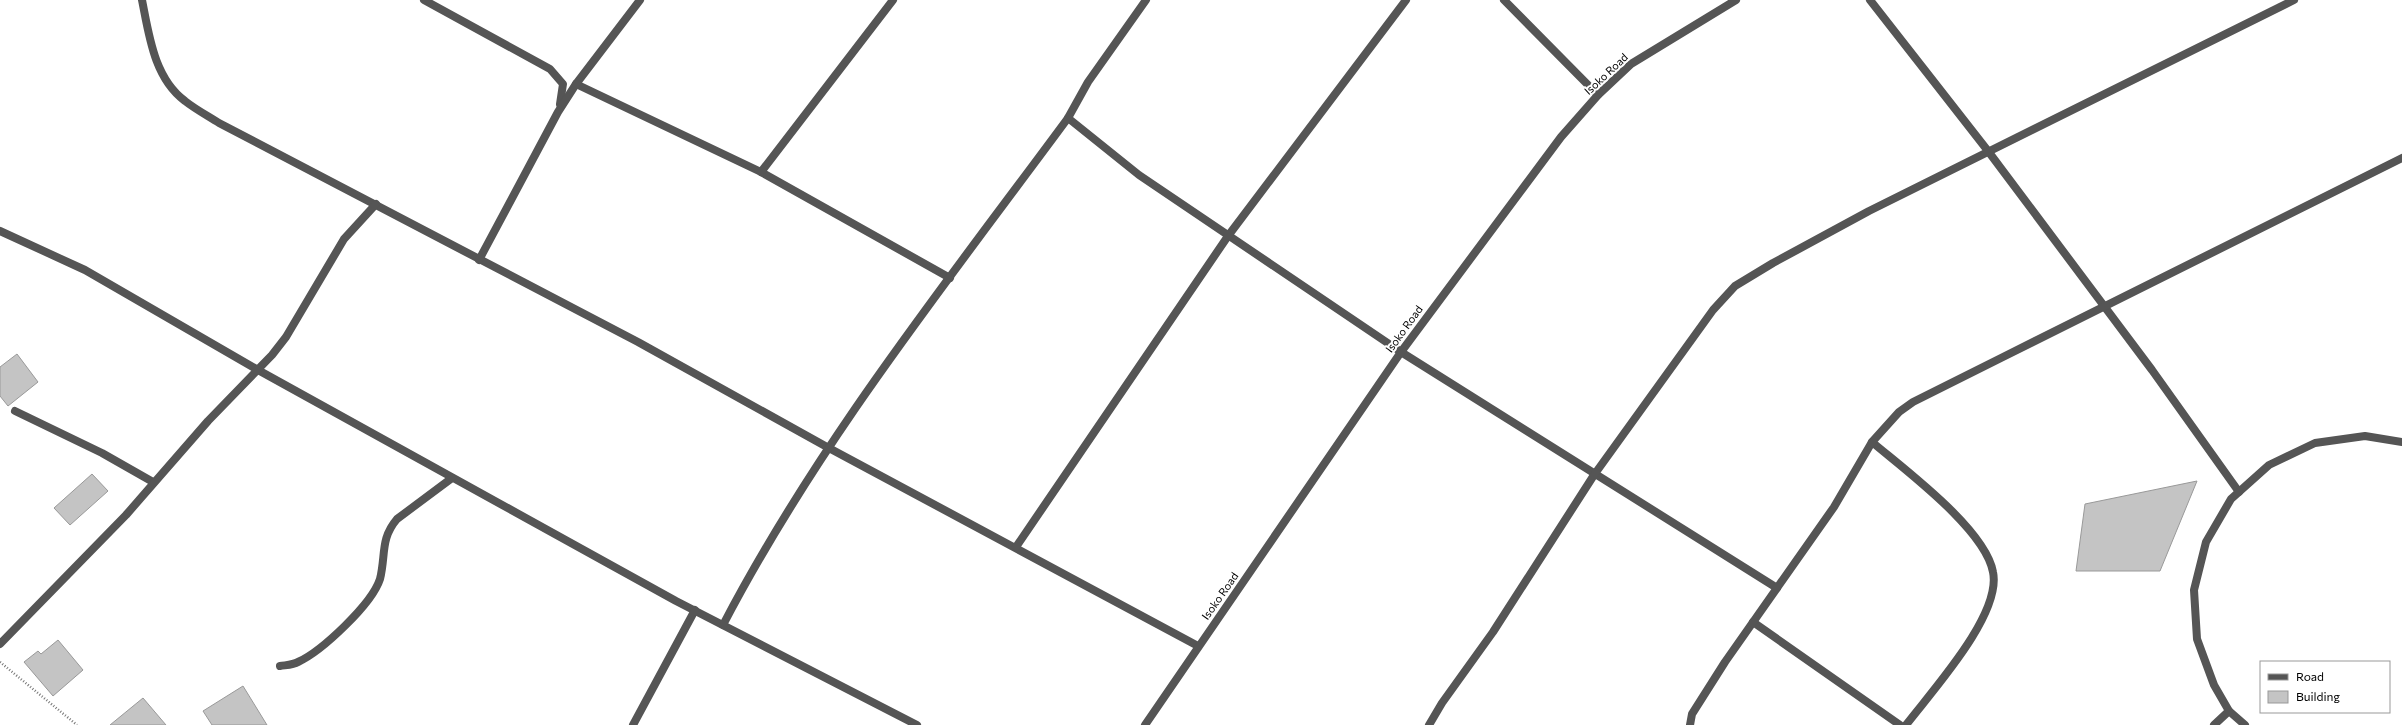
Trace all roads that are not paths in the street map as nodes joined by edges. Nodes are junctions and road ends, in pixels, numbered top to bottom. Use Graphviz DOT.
graph roads {
  1 [pos="142,0"];
  2 [pos="424,0"];
  3 [pos="640,0"];
  4 [pos="893,0"];
  5 [pos="1146,0"];
  6 [pos="1406,0"];
  7 [pos="1504,0"];
  8 [pos="1736,0"];
  9 [pos="1870,0"];
  10 [pos="2294,0"];
  11 [pos="576,84"];
  12 [pos="1598,95"];
  13 [pos="558,112"];
  14 [pos="1068,118"];
  15 [pos="1988,152"];
  16 [pos="2402,158"];
  17 [pos="761,172"];
  18 [pos="376,204"];
  19 [pos="0,231"];
  20 [pos="1228,236"];
  21 [pos="479,260"];
  22 [pos="950,278"];
  23 [pos="2104,307"];
  24 [pos="1401,352"];
  25 [pos="258,370"];
  26 [pos="15,411"];
  27 [pos="1872,442"];
  28 [pos="2402,442"];
  29 [pos="827,447"];
  30 [pos="1594,475"];
  31 [pos="452,478"];
  32 [pos="153,482"];
  33 [pos="2239,492"];
  34 [pos="1016,547"];
  35 [pos="1777,588"];
  36 [pos="694,610"];
  37 [pos="1753,622"];
  38 [pos="723,625"];
  39 [pos="0,644"];
  40 [pos="1198,646"];
  41 [pos="280,666"];
  42 [pos="2229,711"];
  43 [pos="633,725"];
  44 [pos="917,725"];
  45 [pos="1145,725"];
  46 [pos="1429,725"];
  47 [pos="1690,725"];
  48 [pos="1900,725"];
  49 [pos="1906,725"];
  50 [pos="2214,725"];
  51 [pos="2245,725"];
  1 -- 18 [label="street"];
  2 -- 13 [label="street"];
  3 -- 11 [label="street"];
  4 -- 17 [label="street"];
  5 -- 14 [label="street"];
  6 -- 20 [label="street"];
  7 -- 12 [label="street"];
  8 -- 12 [label="street, Isoko Road"];
  9 -- 15 [label="street"];
  10 -- 15 [label="street"];
  11 -- 13 [label="street"];
  11 -- 17 [label="street"];
  12 -- 24 [label="street, Isoko Road"];
  13 -- 21 [label="street"];
  14 -- 20 [label="street"];
  14 -- 22 [label="street"];
  15 -- 23 [label="street"];
  15 -- 30 [label="street"];
  16 -- 23 [label="street"];
  17 -- 22 [label="street"];
  18 -- 21 [label="street"];
  18 -- 25 [label="street"];
  19 -- 25 [label="street"];
  20 -- 24 [label="street"];
  20 -- 34 [label="street"];
  21 -- 29 [label="street"];
  22 -- 29 [label="street"];
  23 -- 27 [label="street"];
  23 -- 33 [label="street"];
  24 -- 30 [label="street"];
  24 -- 40 [label="street, Isoko Road"];
  25 -- 31 [label="street"];
  25 -- 32 [label="street"];
  26 -- 32 [label="street"];
  27 -- 35 [label="street"];
  27 -- 49 [label="street"];
  28 -- 33 [label="street"];
  29 -- 34 [label="street"];
  29 -- 38 [label="street"];
  30 -- 35 [label="street"];
  30 -- 46 [label="street"];
  31 -- 36 [label="street"];
  31 -- 41 [label="street"];
  32 -- 39 [label="street"];
  33 -- 42 [label="street"];
  34 -- 40 [label="street"];
  35 -- 37 [label="street"];
  36 -- 38 [label="street"];
  36 -- 43 [label="street"];
  37 -- 47 [label="street"];
  37 -- 48 [label="street"];
  38 -- 44 [label="street"];
  40 -- 45 [label="street, Isoko Road"];
  42 -- 50 [label="street"];
  42 -- 51 [label="street"];
}
